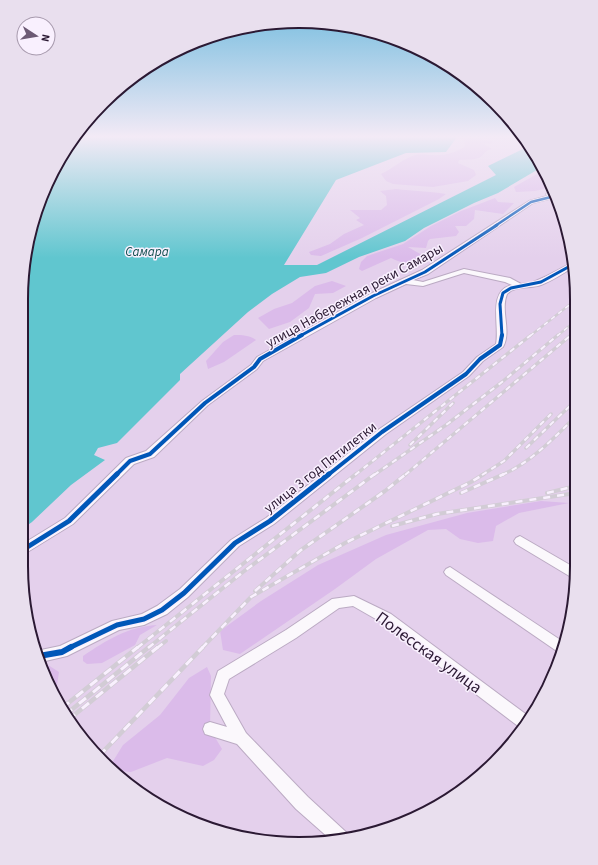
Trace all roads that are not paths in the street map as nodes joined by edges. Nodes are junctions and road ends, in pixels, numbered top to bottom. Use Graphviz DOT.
graph roads {
  1 [pos="549,196"];
  2 [pos="568,267"];
  3 [pos="404,281"];
  4 [pos="518,285"];
  5 [pos="520,541"];
  6 [pos="28,547"];
  7 [pos="570,571"];
  8 [pos="450,572"];
  9 [pos="558,646"];
  10 [pos="43,655"];
  11 [pos="522,720"];
  12 [pos="210,729"];
  13 [pos="241,738"];
  14 [pos="336,835"];
  1 -- 3 [label="street, улица Набережная реки Самары"];
  2 -- 4 [label="street, улица 3 год Пятилетки"];
  3 -- 4 [label="street"];
  3 -- 6 [label="street, улица Набережная реки Самары"];
  4 -- 10 [label="street, улица 3 год Пятилетки"];
  5 -- 7 [label="street"];
  8 -- 9 [label="street"];
  11 -- 13 [label="street, Полесская улица"];
  12 -- 13 [label="street"];
  13 -- 14 [label="street, Полесская улица"];
}
